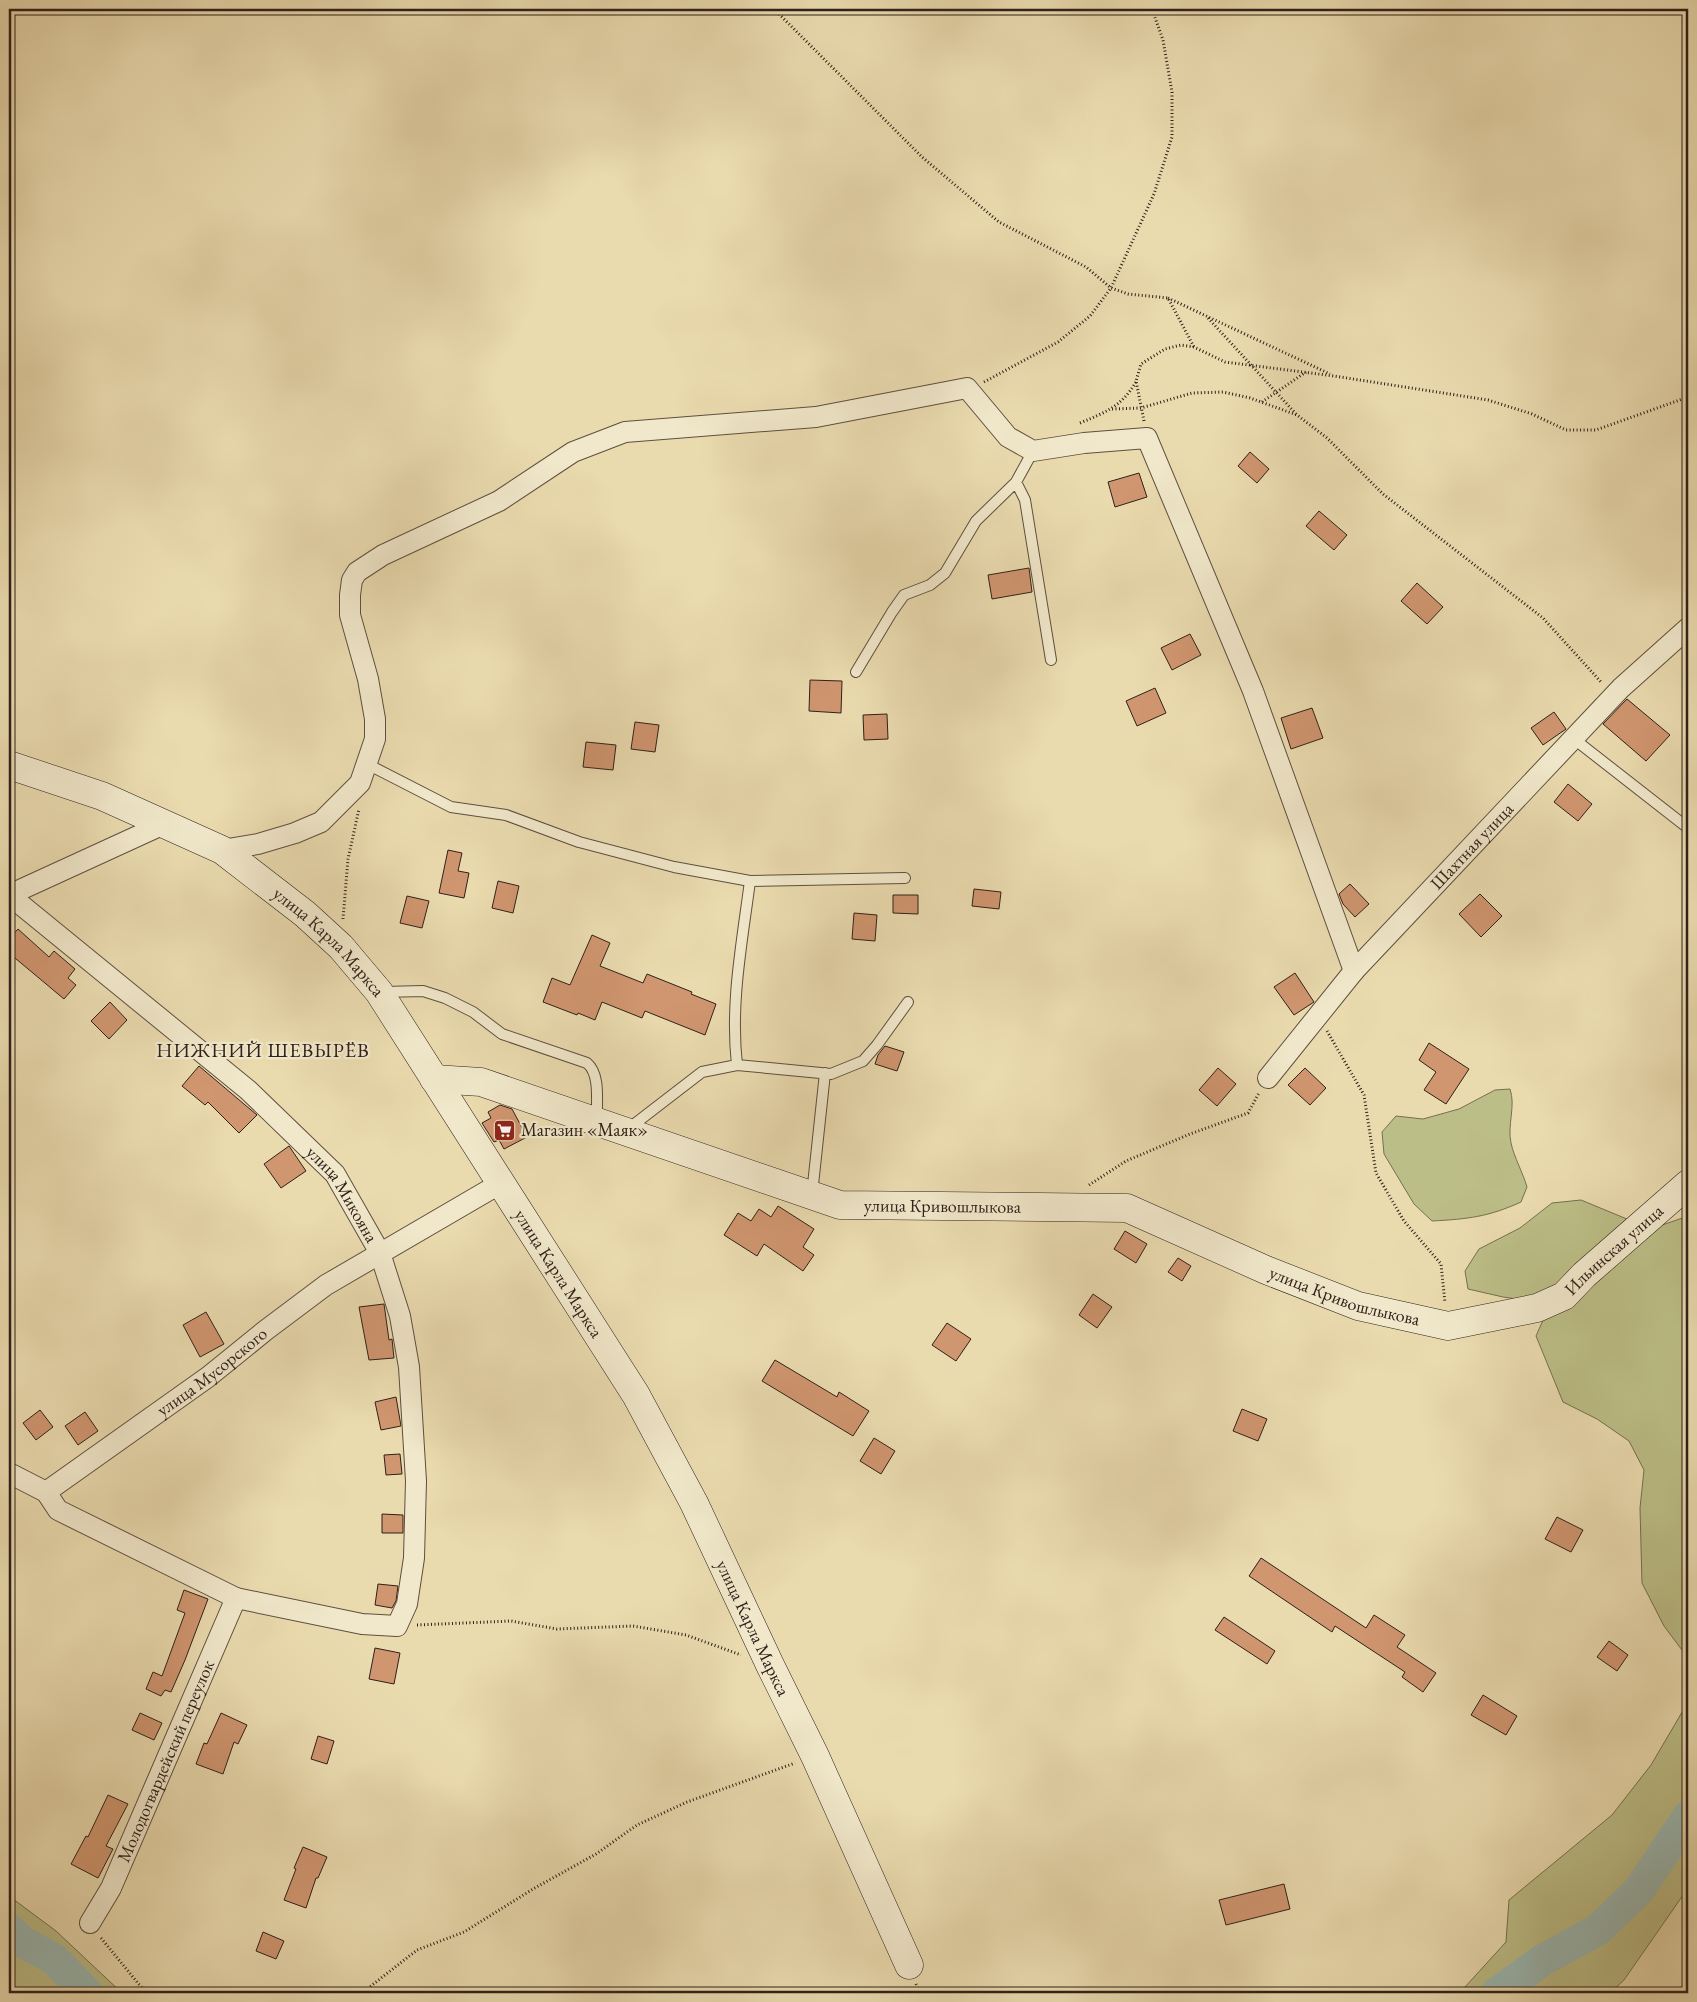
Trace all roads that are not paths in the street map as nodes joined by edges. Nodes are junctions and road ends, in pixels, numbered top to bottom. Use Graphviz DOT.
graph roads {
  1 [pos="1032,450"];
  2 [pos="1016,482"];
  3 [pos="1688,628"];
  4 [pos="1051,660"];
  5 [pos="856,672"];
  6 [pos="1574,739"];
  7 [pos="367,764"];
  8 [pos="9,765"];
  9 [pos="164,824"];
  10 [pos="1688,828"];
  11 [pos="222,850"];
  12 [pos="905,878"];
  13 [pos="750,881"];
  14 [pos="9,895"];
  15 [pos="1354,971"];
  16 [pos="379,992"];
  17 [pos="908,1002"];
  18 [pos="738,1064"];
  19 [pos="825,1074"];
  20 [pos="1268,1078"];
  21 [pos="434,1080"];
  22 [pos="597,1121"];
  23 [pos="626,1131"];
  24 [pos="501,1183"];
  25 [pos="1688,1184"];
  26 [pos="812,1195"];
  27 [pos="380,1253"];
  28 [pos="1448,1326"];
  29 [pos="9,1473"];
  30 [pos="46,1492"];
  31 [pos="236,1598"];
  32 [pos="90,1923"];
  33 [pos="908,1965"];
  1 -- 2 [label="lane"];
  1 -- 7 [label="street"];
  1 -- 15 [label="street"];
  2 -- 4 [label="lane"];
  2 -- 5 [label="lane"];
  3 -- 6 [label="street, Шахтная улица"];
  6 -- 10 [label="lane"];
  6 -- 15 [label="street, Шахтная улица"];
  7 -- 11 [label="street"];
  7 -- 13 [label="lane"];
  8 -- 9 [label="street, улица Карла Маркса"];
  9 -- 11 [label="street, улица Карла Маркса"];
  9 -- 14 [label="street"];
  11 -- 16 [label="street, улица Карла Маркса"];
  12 -- 13 [label="lane"];
  13 -- 18 [label="lane"];
  14 -- 27 [label="street, улица Микояна"];
  15 -- 20 [label="street, Шахтная улица"];
  16 -- 21 [label="street, улица Карла Маркса"];
  16 -- 22 [label="lane"];
  17 -- 19 [label="lane"];
  18 -- 19 [label="lane"];
  18 -- 23 [label="lane"];
  19 -- 26 [label="lane"];
  21 -- 22 [label="street, улица Кривошлыкова"];
  21 -- 24 [label="street, улица Карла Маркса"];
  22 -- 23 [label="street, улица Кривошлыкова"];
  23 -- 26 [label="street, улица Кривошлыкова"];
  24 -- 27 [label="street, улица Мусорского"];
  24 -- 33 [label="street, улица Карла Маркса"];
  25 -- 28 [label="street, Ильинская улица"];
  26 -- 28 [label="street, улица Кривошлыкова"];
  27 -- 30 [label="street, улица Мусорского"];
  27 -- 31 [label="street, улица Микояна"];
  29 -- 30 [label="street"];
  30 -- 31 [label="street"];
  31 -- 32 [label="street, Молодогвардейский переулок"];
}
